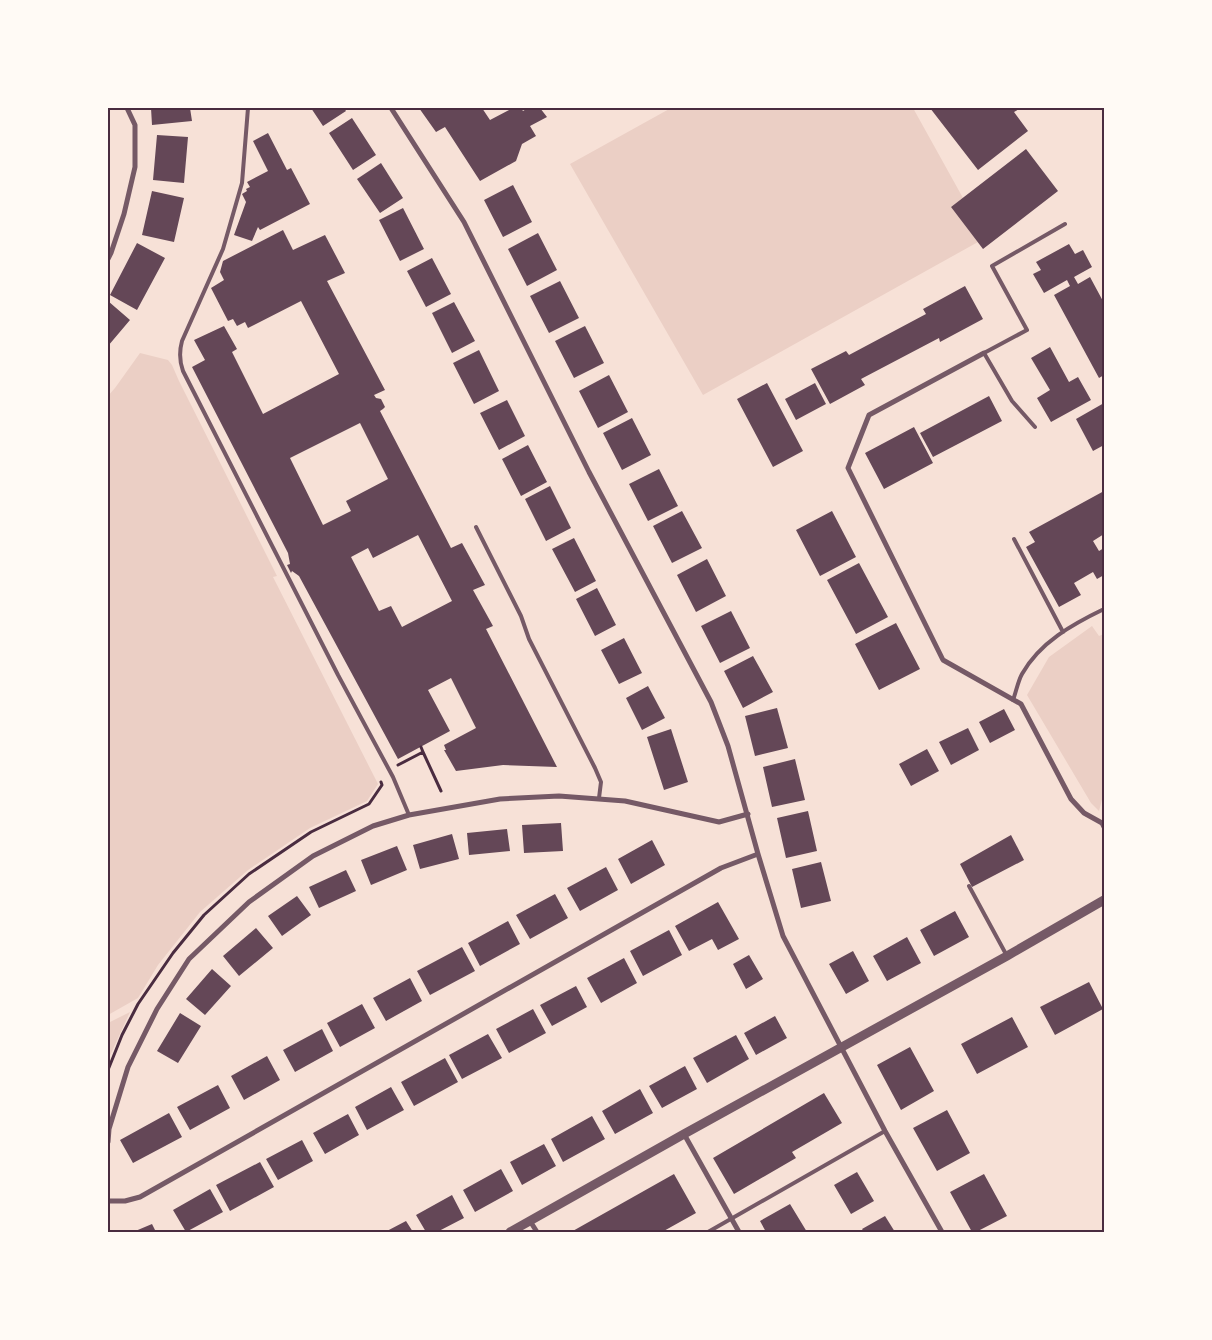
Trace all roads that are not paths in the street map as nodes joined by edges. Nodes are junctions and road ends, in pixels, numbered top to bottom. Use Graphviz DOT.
graph roads {
  1 [pos="127,108"];
  2 [pos="248,108"];
  3 [pos="391,108"];
  4 [pos="1065,224"];
  5 [pos="108,259"];
  6 [pos="984,353"];
  7 [pos="1035,427"];
  8 [pos="476,527"];
  9 [pos="1014,539"];
  10 [pos="1104,609"];
  11 [pos="1063,632"];
  12 [pos="1014,700"];
  13 [pos="599,798"];
  14 [pos="748,814"];
  15 [pos="409,815"];
  16 [pos="1104,816"];
  17 [pos="1103,825"];
  18 [pos="758,854"];
  19 [pos="969,886"];
  20 [pos="1104,900"];
  21 [pos="1007,956"];
  22 [pos="841,1048"];
  23 [pos="885,1131"];
  24 [pos="684,1134"];
  25 [pos="108,1142"];
  26 [pos="108,1202"];
  27 [pos="731,1220"];
  28 [pos="530,1221"];
  29 [pos="510,1232"];
  30 [pos="537,1232"];
  31 [pos="708,1232"];
  32 [pos="739,1232"];
  33 [pos="942,1232"];
  1 -- 5 [label="street"];
  2 -- 15 [label="lane"];
  3 -- 14 [label="street"];
  4 -- 6 [label="lane"];
  6 -- 7 [label="lane"];
  6 -- 12 [label="street"];
  8 -- 13 [label="lane"];
  9 -- 11 [label="lane"];
  10 -- 11 [label="lane"];
  11 -- 12 [label="lane"];
  12 -- 17 [label="street"];
  13 -- 14 [label="street"];
  13 -- 15 [label="street"];
  14 -- 18 [label="street"];
  15 -- 25 [label="street"];
  16 -- 17 [label="lane"];
  18 -- 22 [label="street"];
  18 -- 26 [label="street"];
  19 -- 21 [label="lane"];
  20 -- 21 [label="street"];
  21 -- 22 [label="street"];
  22 -- 23 [label="street"];
  22 -- 24 [label="street"];
  23 -- 27 [label="lane"];
  23 -- 33 [label="street"];
  24 -- 27 [label="street"];
  24 -- 28 [label="street"];
  27 -- 31 [label="lane"];
  27 -- 32 [label="street"];
  28 -- 29 [label="street"];
  28 -- 30 [label="street"];
}
